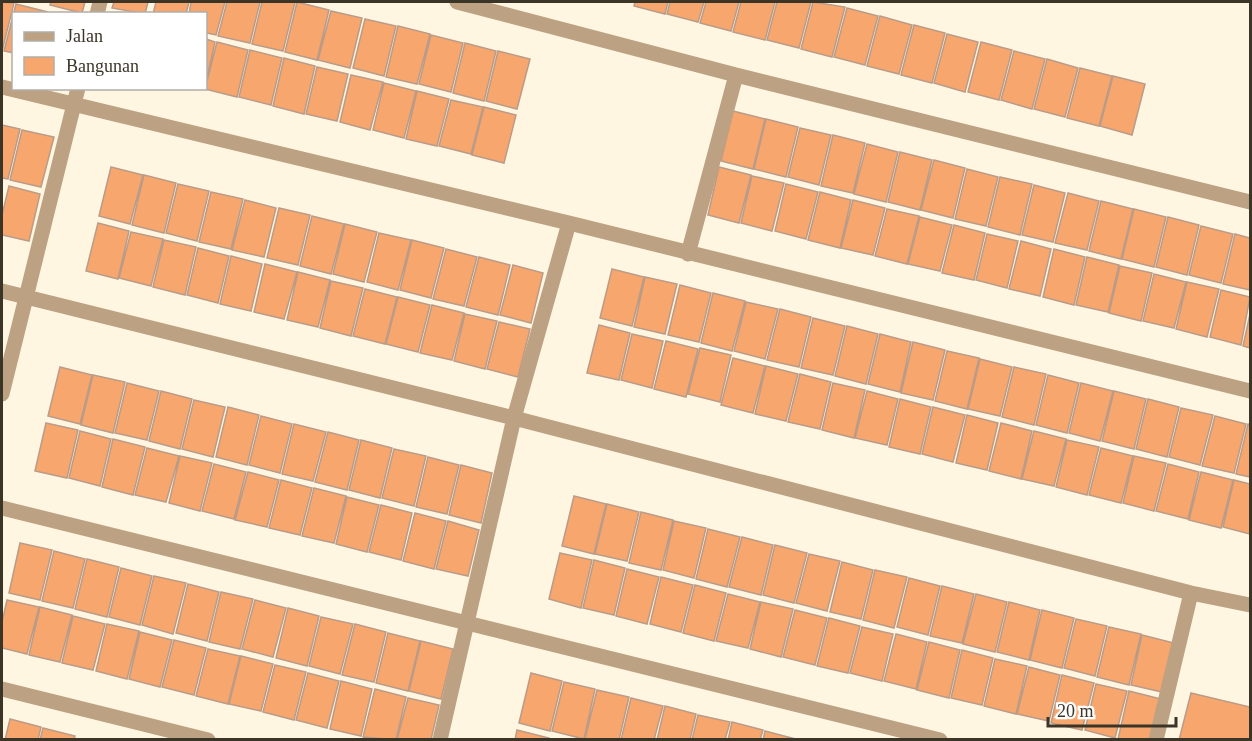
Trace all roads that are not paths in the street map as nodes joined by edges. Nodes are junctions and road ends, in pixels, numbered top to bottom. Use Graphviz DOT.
graph roads {
  1 [pos="457,2"];
  2 [pos="736,75"];
  3 [pos="27,90"];
  4 [pos="76,96"];
  5 [pos="1251,202"];
  6 [pos="569,223"];
  7 [pos="688,254"];
  8 [pos="2,291"];
  9 [pos="26,297"];
  10 [pos="1251,391"];
  11 [pos="2,394"];
  12 [pos="514,418"];
  13 [pos="2,508"];
  14 [pos="1191,593"];
  15 [pos="1251,604"];
  16 [pos="466,623"];
  17 [pos="2,689"];
  18 [pos="208,740"];
  19 [pos="440,740"];
  20 [pos="940,740"];
  21 [pos="1156,740"];
  1 -- 2 [label="street"];
  2 -- 5 [label="street"];
  2 -- 7 [label="street"];
  3 -- 4 [label="street"];
  4 -- 6 [label="street"];
  4 -- 9 [label="street"];
  6 -- 7 [label="street"];
  6 -- 12 [label="street"];
  7 -- 10 [label="street"];
  8 -- 9 [label="street"];
  9 -- 11 [label="street"];
  9 -- 12 [label="street"];
  12 -- 14 [label="street"];
  12 -- 16 [label="street"];
  13 -- 16 [label="street"];
  14 -- 15 [label="street"];
  14 -- 21 [label="street"];
  16 -- 19 [label="street"];
  16 -- 20 [label="street"];
  17 -- 18 [label="street"];
}
